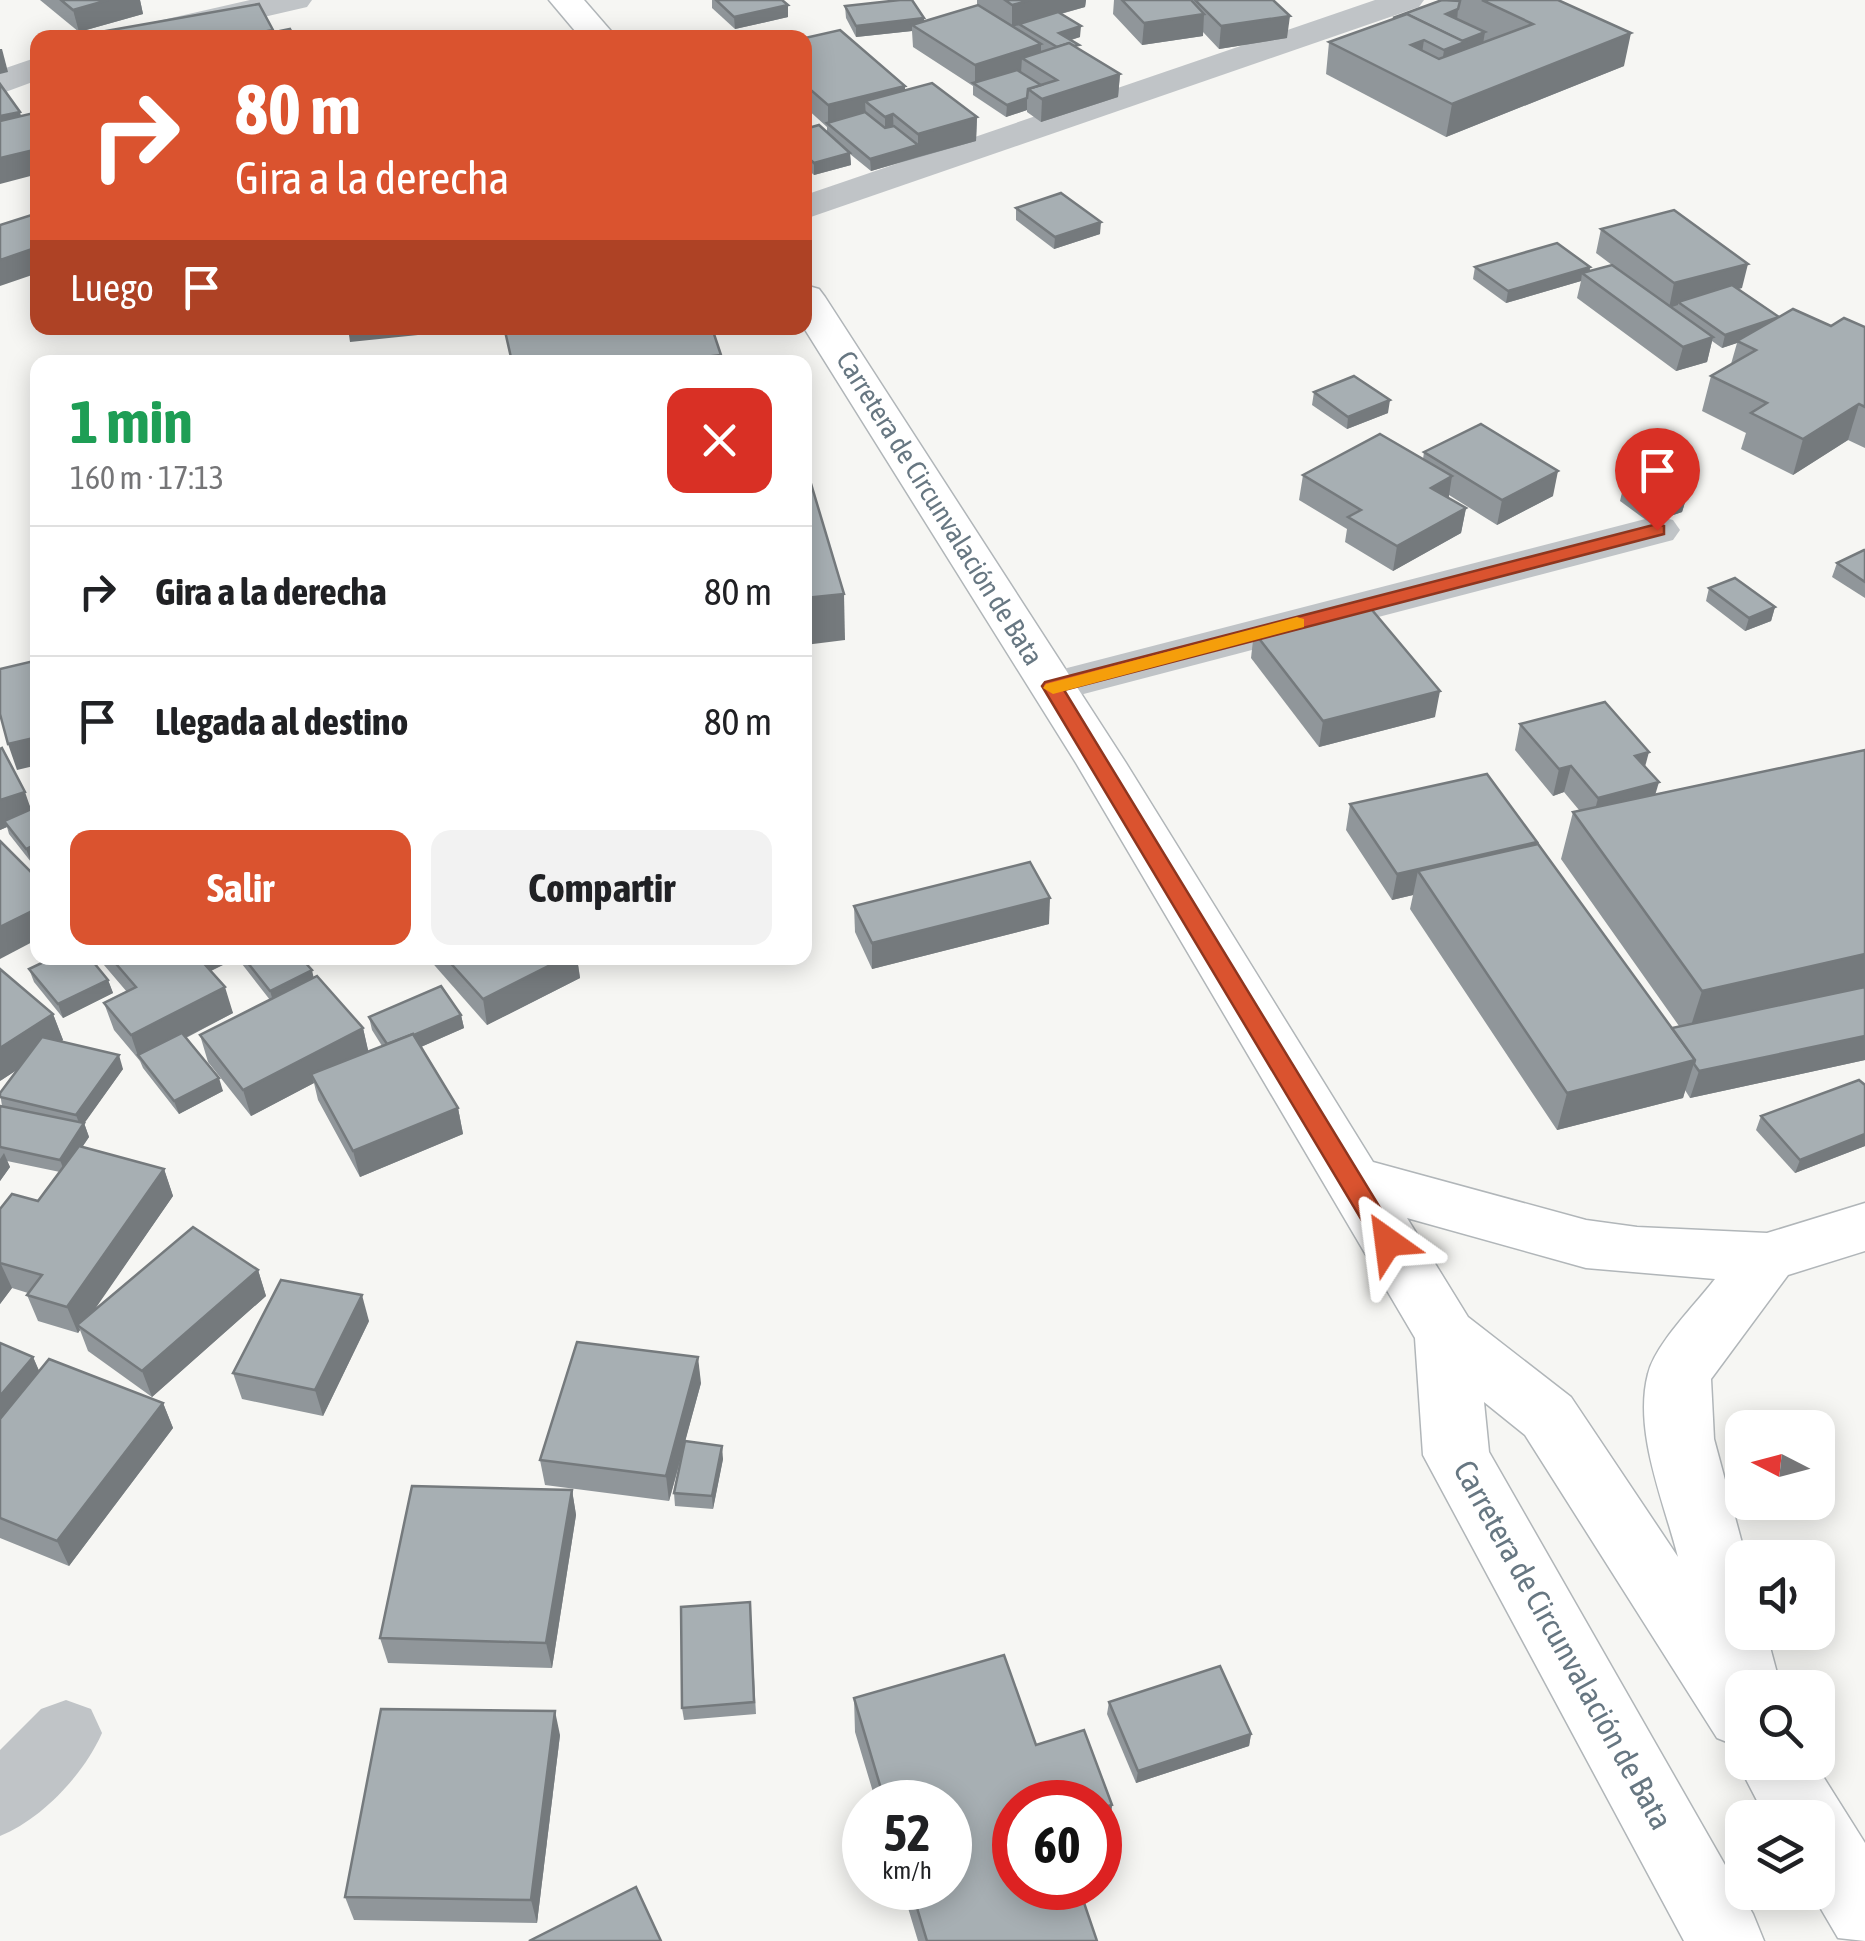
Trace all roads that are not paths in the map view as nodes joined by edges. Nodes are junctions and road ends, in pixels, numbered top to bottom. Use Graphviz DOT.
graph roads {
  1 [pos="295,0"];
  2 [pos="566,0"];
  3 [pos="1407,0"];
  4 [pos="162,30"];
  5 [pos="593,30"];
  6 [pos="30,70"];
  7 [pos="0,83"];
  8 [pos="812,206"];
  9 [pos="812,308"];
  10 [pos="1657,530"];
  11 [pos="1052,686"];
  12 [pos="1350,1179"];
  13 [pos="1865,1227"];
  14 [pos="1766,1257"];
  15 [pos="1446,1335"];
  16 [pos="1741,1670"];
  17 [pos="1725,1689"];
  18 [pos="66,1732"];
  19 [pos="0,1801"];
  20 [pos="1835,1863"];
  21 [pos="1865,1912"];
  22 [pos="1726,1941"];
  1 -- 4 [label="street"];
  2 -- 5 [label="main road"];
  3 -- 8 [label="street"];
  6 -- 7 [label="street"];
  9 -- 11 [label="main road, Carretera de Circunvalación de Bata"];
  10 -- 11 [label="street"];
  11 -- 12 [label="main road, Carretera de Circunvalación de Bata"];
  12 -- 14 [label="main road"];
  12 -- 15 [label="main road, Carretera de Circunvalación de Bata"];
  13 -- 14 [label="main road"];
  14 -- 16 [label="main road"];
  15 -- 17 [label="main road, Carretera de Circunvalación de Bata"];
  15 -- 22 [label="main road, Carretera de Circunvalación de Bata"];
  18 -- 19 [label="street"];
  20 -- 21 [label="main road"];
}
